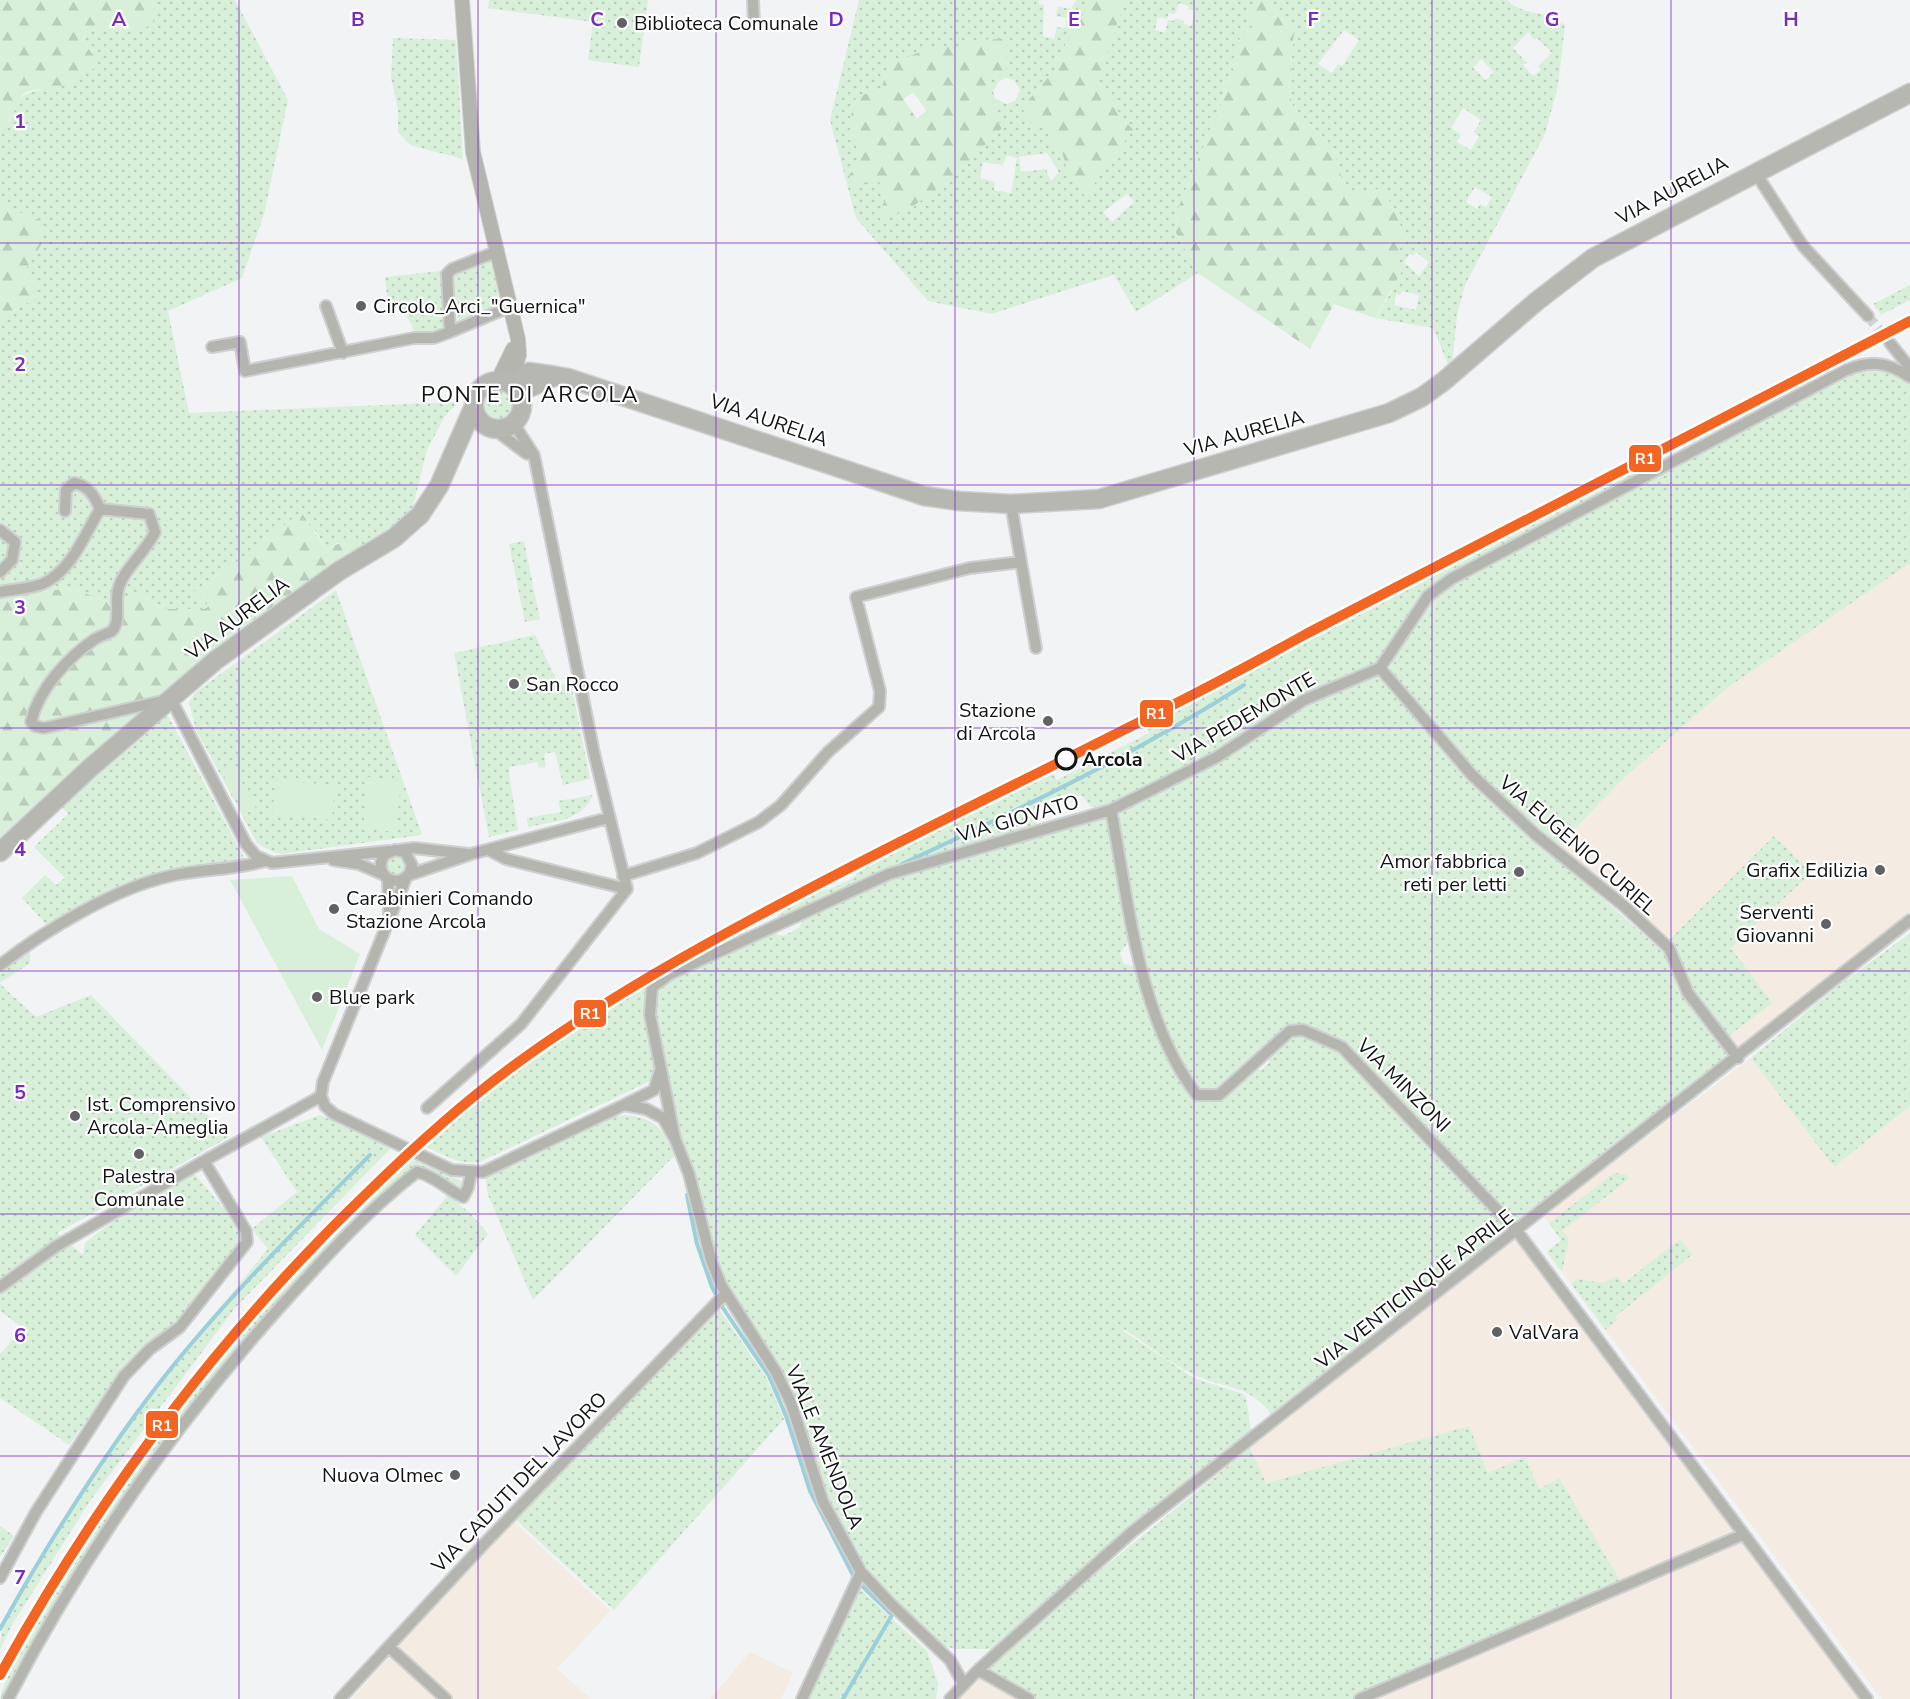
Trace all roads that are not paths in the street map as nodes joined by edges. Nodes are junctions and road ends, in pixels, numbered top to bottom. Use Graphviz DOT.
graph roads {
  1 [pos="462,0"];
  2 [pos="753,0"];
  3 [pos="754,23"];
  4 [pos="1910,93"];
  5 [pos="1755,172"];
  6 [pos="498,251"];
  7 [pos="326,306"];
  8 [pos="512,306"];
  9 [pos="1868,316"];
  10 [pos="450,332"];
  11 [pos="518,339"];
  12 [pos="1890,343"];
  13 [pos="212,347"];
  14 [pos="343,353"];
  15 [pos="1910,368"];
  16 [pos="533,371"];
  17 [pos="556,376"];
  18 [pos="1910,377"];
  19 [pos="510,386"];
  20 [pos="474,406"];
  21 [pos="514,424"];
  22 [pos="491,428"];
  23 [pos="454,453"];
  24 [pos="536,466"];
  25 [pos="1011,504"];
  26 [pos="100,509"];
  27 [pos="65,511"];
  28 [pos="0,530"];
  29 [pos="1021,562"];
  30 [pos="0,572"];
  31 [pos="0,592"];
  32 [pos="1036,648"];
  33 [pos="1380,668"];
  34 [pos="171,699"];
  35 [pos="1111,810"];
  36 [pos="608,818"];
  37 [pos="394,850"];
  38 [pos="489,850"];
  39 [pos="0,852"];
  40 [pos="471,854"];
  41 [pos="320,858"];
  42 [pos="265,861"];
  43 [pos="623,876"];
  44 [pos="385,877"];
  45 [pos="408,877"];
  46 [pos="627,889"];
  47 [pos="389,917"];
  48 [pos="1910,920"];
  49 [pos="0,965"];
  50 [pos="1738,1058"];
  51 [pos="660,1070"];
  52 [pos="321,1096"];
  53 [pos="624,1105"];
  54 [pos="427,1108"];
  55 [pos="675,1139"];
  56 [pos="204,1161"];
  57 [pos="471,1173"];
  58 [pos="1517,1231"];
  59 [pos="0,1287"];
  60 [pos="724,1294"];
  61 [pos="1742,1535"];
  62 [pos="860,1575"];
  63 [pos="0,1578"];
  64 [pos="389,1647"];
  65 [pos="978,1670"];
  66 [pos="964,1685"];
  67 [pos="8,1699"];
  68 [pos="340,1699"];
  69 [pos="446,1699"];
  70 [pos="802,1699"];
  71 [pos="950,1699"];
  72 [pos="1029,1699"];
  73 [pos="1360,1699"];
  74 [pos="1868,1699"];
  1 -- 6 [label="street"];
  2 -- 3 [label="street"];
  4 -- 5 [label="main road, VIA AURELIA"];
  5 -- 9 [label="street"];
  5 -- 25 [label="main road, VIA AURELIA"];
  6 -- 8 [label="street"];
  6 -- 10 [label="street"];
  7 -- 14 [label="street"];
  8 -- 10 [label="street"];
  8 -- 11 [label="street"];
  10 -- 14 [label="street"];
  11 -- 16 [label="street"];
  11 -- 19 [label="street"];
  12 -- 15 [label="street"];
  13 -- 14 [label="street"];
  16 -- 17 [label="main road, VIA AURELIA"];
  16 -- 19 [label="main road"];
  17 -- 19 [label="main road"];
  17 -- 25 [label="main road, VIA AURELIA"];
  18 -- 33 [label="street"];
  19 -- 20 [label="main road"];
  19 -- 21 [label="main road"];
  20 -- 22 [label="main road"];
  20 -- 23 [label="main road, VIA AURELIA"];
  21 -- 22 [label="main road"];
  21 -- 24 [label="street"];
  22 -- 23 [label="main road"];
  22 -- 24 [label="street"];
  23 -- 34 [label="main road, VIA AURELIA"];
  24 -- 36 [label="street"];
  25 -- 29 [label="street"];
  26 -- 27 [label="street"];
  26 -- 31 [label="street"];
  26 -- 34 [label="street"];
  28 -- 30 [label="street"];
  29 -- 32 [label="street"];
  29 -- 43 [label="street"];
  33 -- 35 [label="street, VIA PEDEMONTE"];
  33 -- 50 [label="street, VIA EUGENIO CURIEL"];
  34 -- 39 [label="main road, VIA AURELIA"];
  34 -- 42 [label="street"];
  35 -- 51 [label="street, VIA GIOVATO"];
  35 -- 58 [label="street, VIA MINZONI"];
  36 -- 38 [label="street"];
  36 -- 43 [label="street"];
  37 -- 40 [label="street"];
  37 -- 41 [label="street"];
  37 -- 44 [label="street"];
  37 -- 45 [label="street"];
  38 -- 40 [label="street"];
  38 -- 46 [label="street"];
  40 -- 45 [label="street"];
  41 -- 42 [label="street"];
  41 -- 44 [label="street"];
  42 -- 49 [label="street"];
  43 -- 46 [label="street"];
  44 -- 45 [label="street"];
  44 -- 47 [label="street"];
  45 -- 47 [label="street"];
  46 -- 54 [label="street"];
  47 -- 52 [label="street"];
  48 -- 50 [label="street, VIA VENTICINQUE APRILE"];
  50 -- 58 [label="street, VIA VENTICINQUE APRILE"];
  51 -- 53 [label="street"];
  51 -- 55 [label="street, VIA GIOVATO"];
  52 -- 56 [label="street"];
  52 -- 57 [label="street"];
  53 -- 55 [label="street, VIALE AMENDOLA"];
  53 -- 57 [label="street"];
  55 -- 60 [label="street, VIALE AMENDOLA"];
  56 -- 59 [label="street"];
  56 -- 63 [label="street"];
  57 -- 67 [label="street"];
  58 -- 61 [label="street"];
  58 -- 65 [label="street, VIA VENTICINQUE APRILE"];
  60 -- 62 [label="street, VIALE AMENDOLA"];
  60 -- 64 [label="street, VIA CADUTI DEL LAVORO"];
  61 -- 73 [label="street"];
  61 -- 74 [label="street"];
  62 -- 66 [label="street, VIALE AMENDOLA"];
  62 -- 70 [label="street"];
  64 -- 68 [label="street, VIA CADUTI DEL LAVORO"];
  64 -- 69 [label="street"];
  65 -- 66 [label="street, VIA VENTICINQUE APRILE"];
  65 -- 72 [label="street"];
  66 -- 71 [label="street, VIA VENTICINQUE APRILE"];
}
